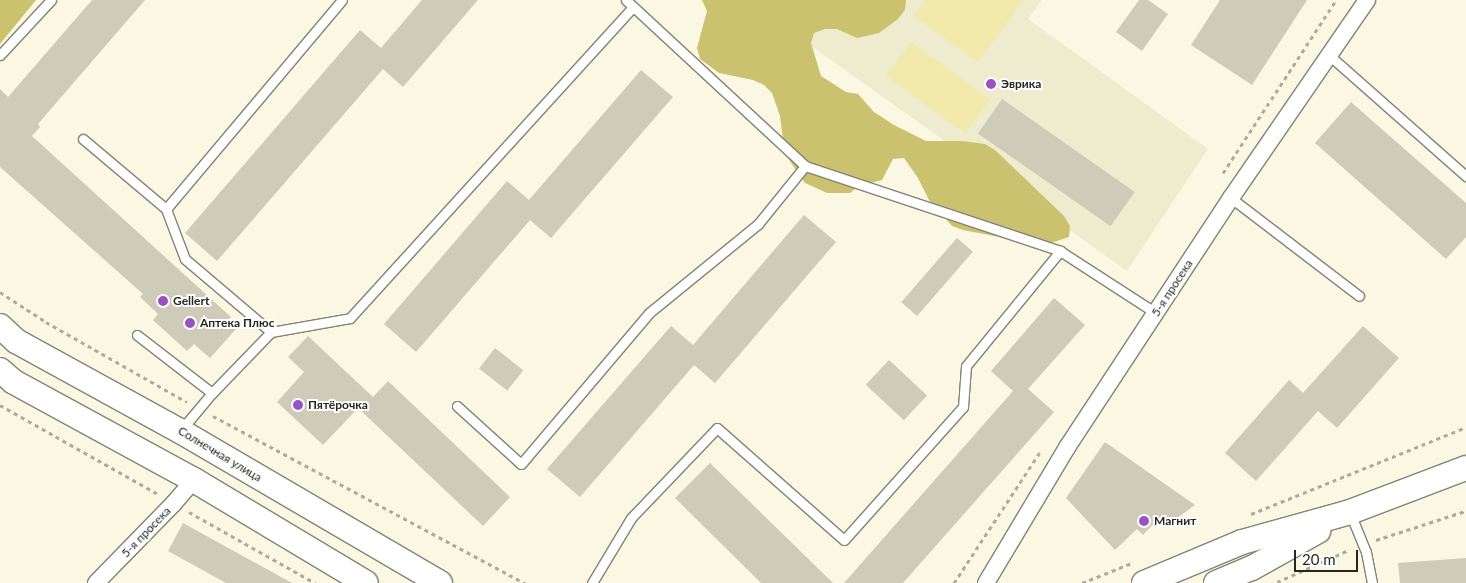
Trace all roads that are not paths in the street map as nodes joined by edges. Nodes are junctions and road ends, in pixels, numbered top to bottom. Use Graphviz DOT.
graph roads {
  1 [pos="51,0"];
  2 [pos="342,0"];
  3 [pos="626,0"];
  4 [pos="1368,0"];
  5 [pos="633,7"];
  6 [pos="0,55"];
  7 [pos="1329,56"];
  8 [pos="83,139"];
  9 [pos="805,166"];
  10 [pos="1466,176"];
  11 [pos="1231,198"];
  12 [pos="166,208"];
  13 [pos="1060,251"];
  14 [pos="1359,296"];
  15 [pos="1156,313"];
  16 [pos="0,326"];
  17 [pos="271,332"];
  18 [pos="137,335"];
  19 [pos="0,370"];
  20 [pos="212,393"];
  21 [pos="457,406"];
  22 [pos="180,430"];
  23 [pos="1466,468"];
  24 [pos="194,480"];
  25 [pos="1350,512"];
  26 [pos="96,583"];
  27 [pos="366,583"];
  28 [pos="440,583"];
  29 [pos="592,583"];
  30 [pos="986,583"];
  31 [pos="1144,583"];
  32 [pos="1216,583"];
  33 [pos="1372,583"];
  1 -- 6 [label="lane"];
  2 -- 12 [label="lane"];
  3 -- 5 [label="lane"];
  4 -- 7 [label="street, 5-я просека"];
  5 -- 9 [label="lane"];
  5 -- 17 [label="lane"];
  7 -- 10 [label="lane"];
  7 -- 11 [label="street, 5-я просека"];
  8 -- 12 [label="lane"];
  9 -- 13 [label="lane"];
  9 -- 21 [label="lane"];
  11 -- 14 [label="lane"];
  11 -- 15 [label="street, 5-я просека"];
  12 -- 17 [label="lane"];
  13 -- 15 [label="lane"];
  13 -- 29 [label="lane"];
  15 -- 30 [label="street, 5-я просека"];
  16 -- 22 [label="main road, Солнечная улица"];
  17 -- 20 [label="lane"];
  18 -- 20 [label="lane"];
  19 -- 24 [label="main road"];
  20 -- 22 [label="lane"];
  22 -- 28 [label="main road, Солнечная улица"];
  23 -- 25 [label="main road"];
  24 -- 26 [label="street, 5-я просека"];
  24 -- 27 [label="main road"];
  25 -- 31 [label="main road"];
  25 -- 32 [label="main road"];
  25 -- 33 [label="lane"];
}
